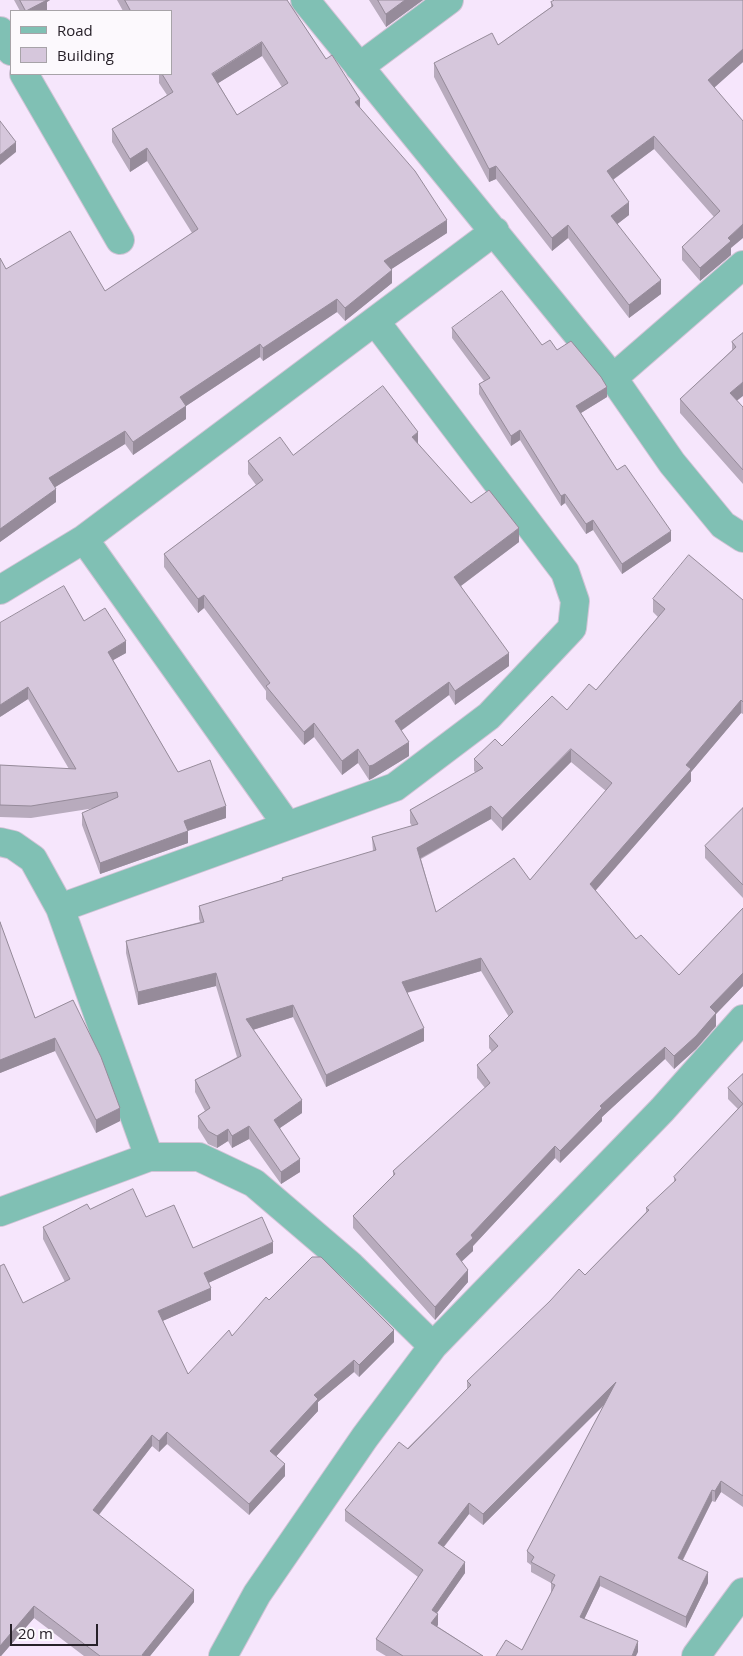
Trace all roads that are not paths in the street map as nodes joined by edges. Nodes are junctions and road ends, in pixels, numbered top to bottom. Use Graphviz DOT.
graph roads {
  1 [pos="305,0"];
  2 [pos="449,0"];
  3 [pos="0,31"];
  4 [pos="10,49"];
  5 [pos="358,67"];
  6 [pos="25,75"];
  7 [pos="495,230"];
  8 [pos="120,240"];
  9 [pos="743,264"];
  10 [pos="375,322"];
  11 [pos="613,378"];
  12 [pos="743,538"];
  13 [pos="84,539"];
  14 [pos="0,590"];
  15 [pos="287,825"];
  16 [pos="0,842"];
  17 [pos="60,908"];
  18 [pos="743,1019"];
  19 [pos="149,1157"];
  20 [pos="0,1212"];
  21 [pos="433,1346"];
  22 [pos="743,1592"];
  23 [pos="223,1656"];
  24 [pos="696,1656"];
  1 -- 5 [label="street"];
  2 -- 5 [label="street"];
  3 -- 4 [label="street"];
  5 -- 7 [label="street"];
  6 -- 8 [label="street"];
  7 -- 10 [label="street"];
  7 -- 11 [label="street"];
  9 -- 11 [label="street"];
  10 -- 13 [label="street"];
  10 -- 15 [label="street"];
  11 -- 12 [label="street"];
  13 -- 14 [label="street"];
  13 -- 15 [label="street"];
  15 -- 17 [label="street"];
  16 -- 17 [label="street"];
  17 -- 19 [label="street"];
  18 -- 21 [label="street"];
  19 -- 20 [label="street"];
  19 -- 21 [label="street"];
  21 -- 23 [label="street"];
  22 -- 24 [label="street"];
}
